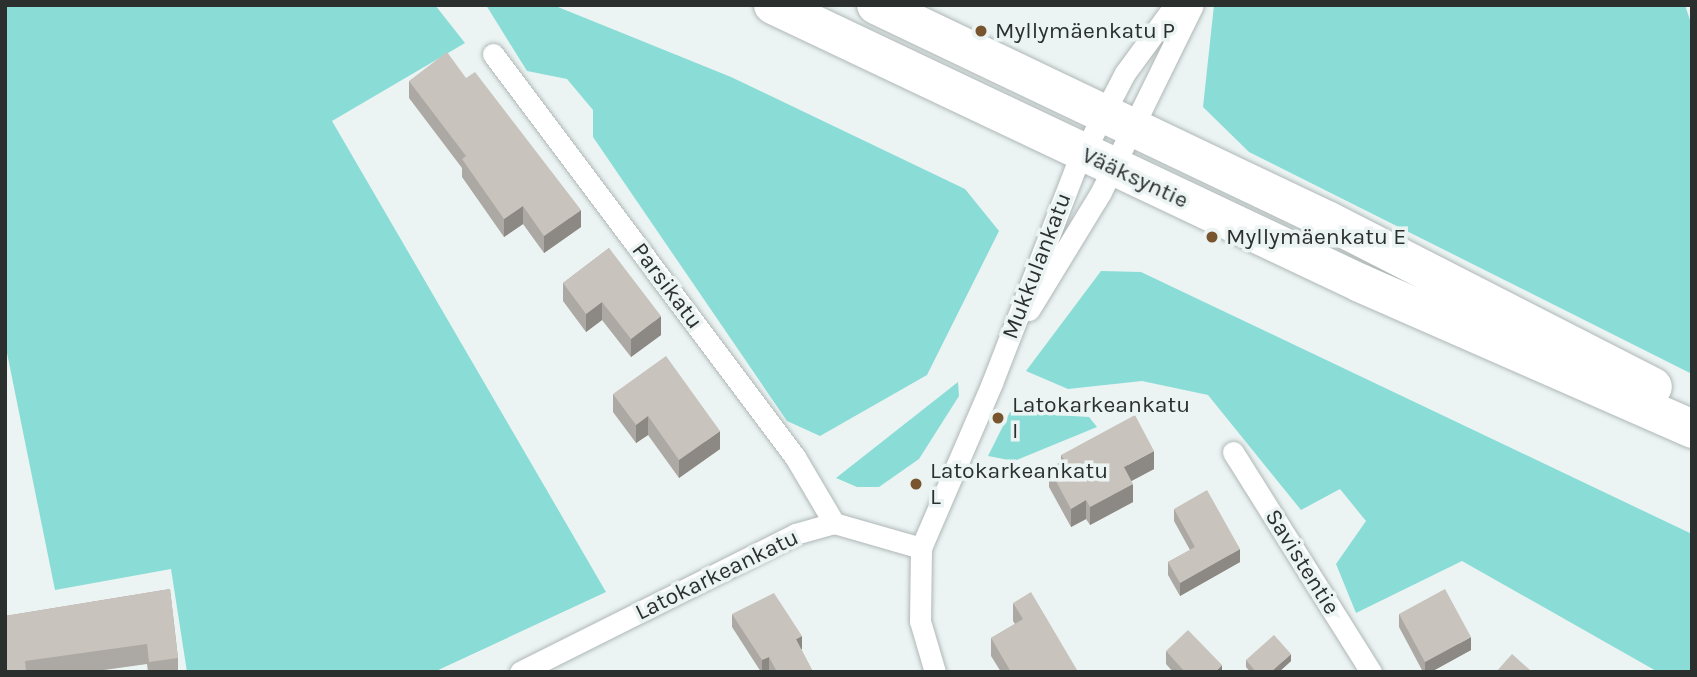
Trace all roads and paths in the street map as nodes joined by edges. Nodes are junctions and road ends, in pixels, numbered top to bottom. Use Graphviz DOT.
graph roads {
  1 [pos="773,5"];
  2 [pos="876,5"];
  3 [pos="1175,5"];
  4 [pos="1193,5"];
  5 [pos="493,54"];
  6 [pos="1118,120"];
  7 [pos="1098,161"];
  8 [pos="992,383"];
  9 [pos="1692,407"];
  10 [pos="1692,429"];
  11 [pos="1233,453"];
  12 [pos="834,523"];
  13 [pos="921,548"];
  14 [pos="520,672"];
  15 [pos="935,672"];
  16 [pos="1371,672"];
  1 -- 7 [label="highway, Vääksyntie"];
  2 -- 6 [label="highway, Vääksyntie"];
  3 -- 6 [label="street"];
  4 -- 6 [label="street"];
  5 -- 12 [label="street, Parsikatu"];
  6 -- 7 [label="street"];
  6 -- 7 [label="street, Mukkulankatu"];
  6 -- 9 [label="highway, Vääksyntie"];
  7 -- 8 [label="street, Mukkulankatu"];
  7 -- 8 [label="street, Mukkulankatu"];
  7 -- 10 [label="highway, Vääksyntie"];
  8 -- 13 [label="street, Mukkulankatu"];
  11 -- 16 [label="street, Savistentie"];
  12 -- 13 [label="street"];
  12 -- 14 [label="street, Latokarkeankatu"];
  13 -- 15 [label="street, Mukkulankatu"];
}
